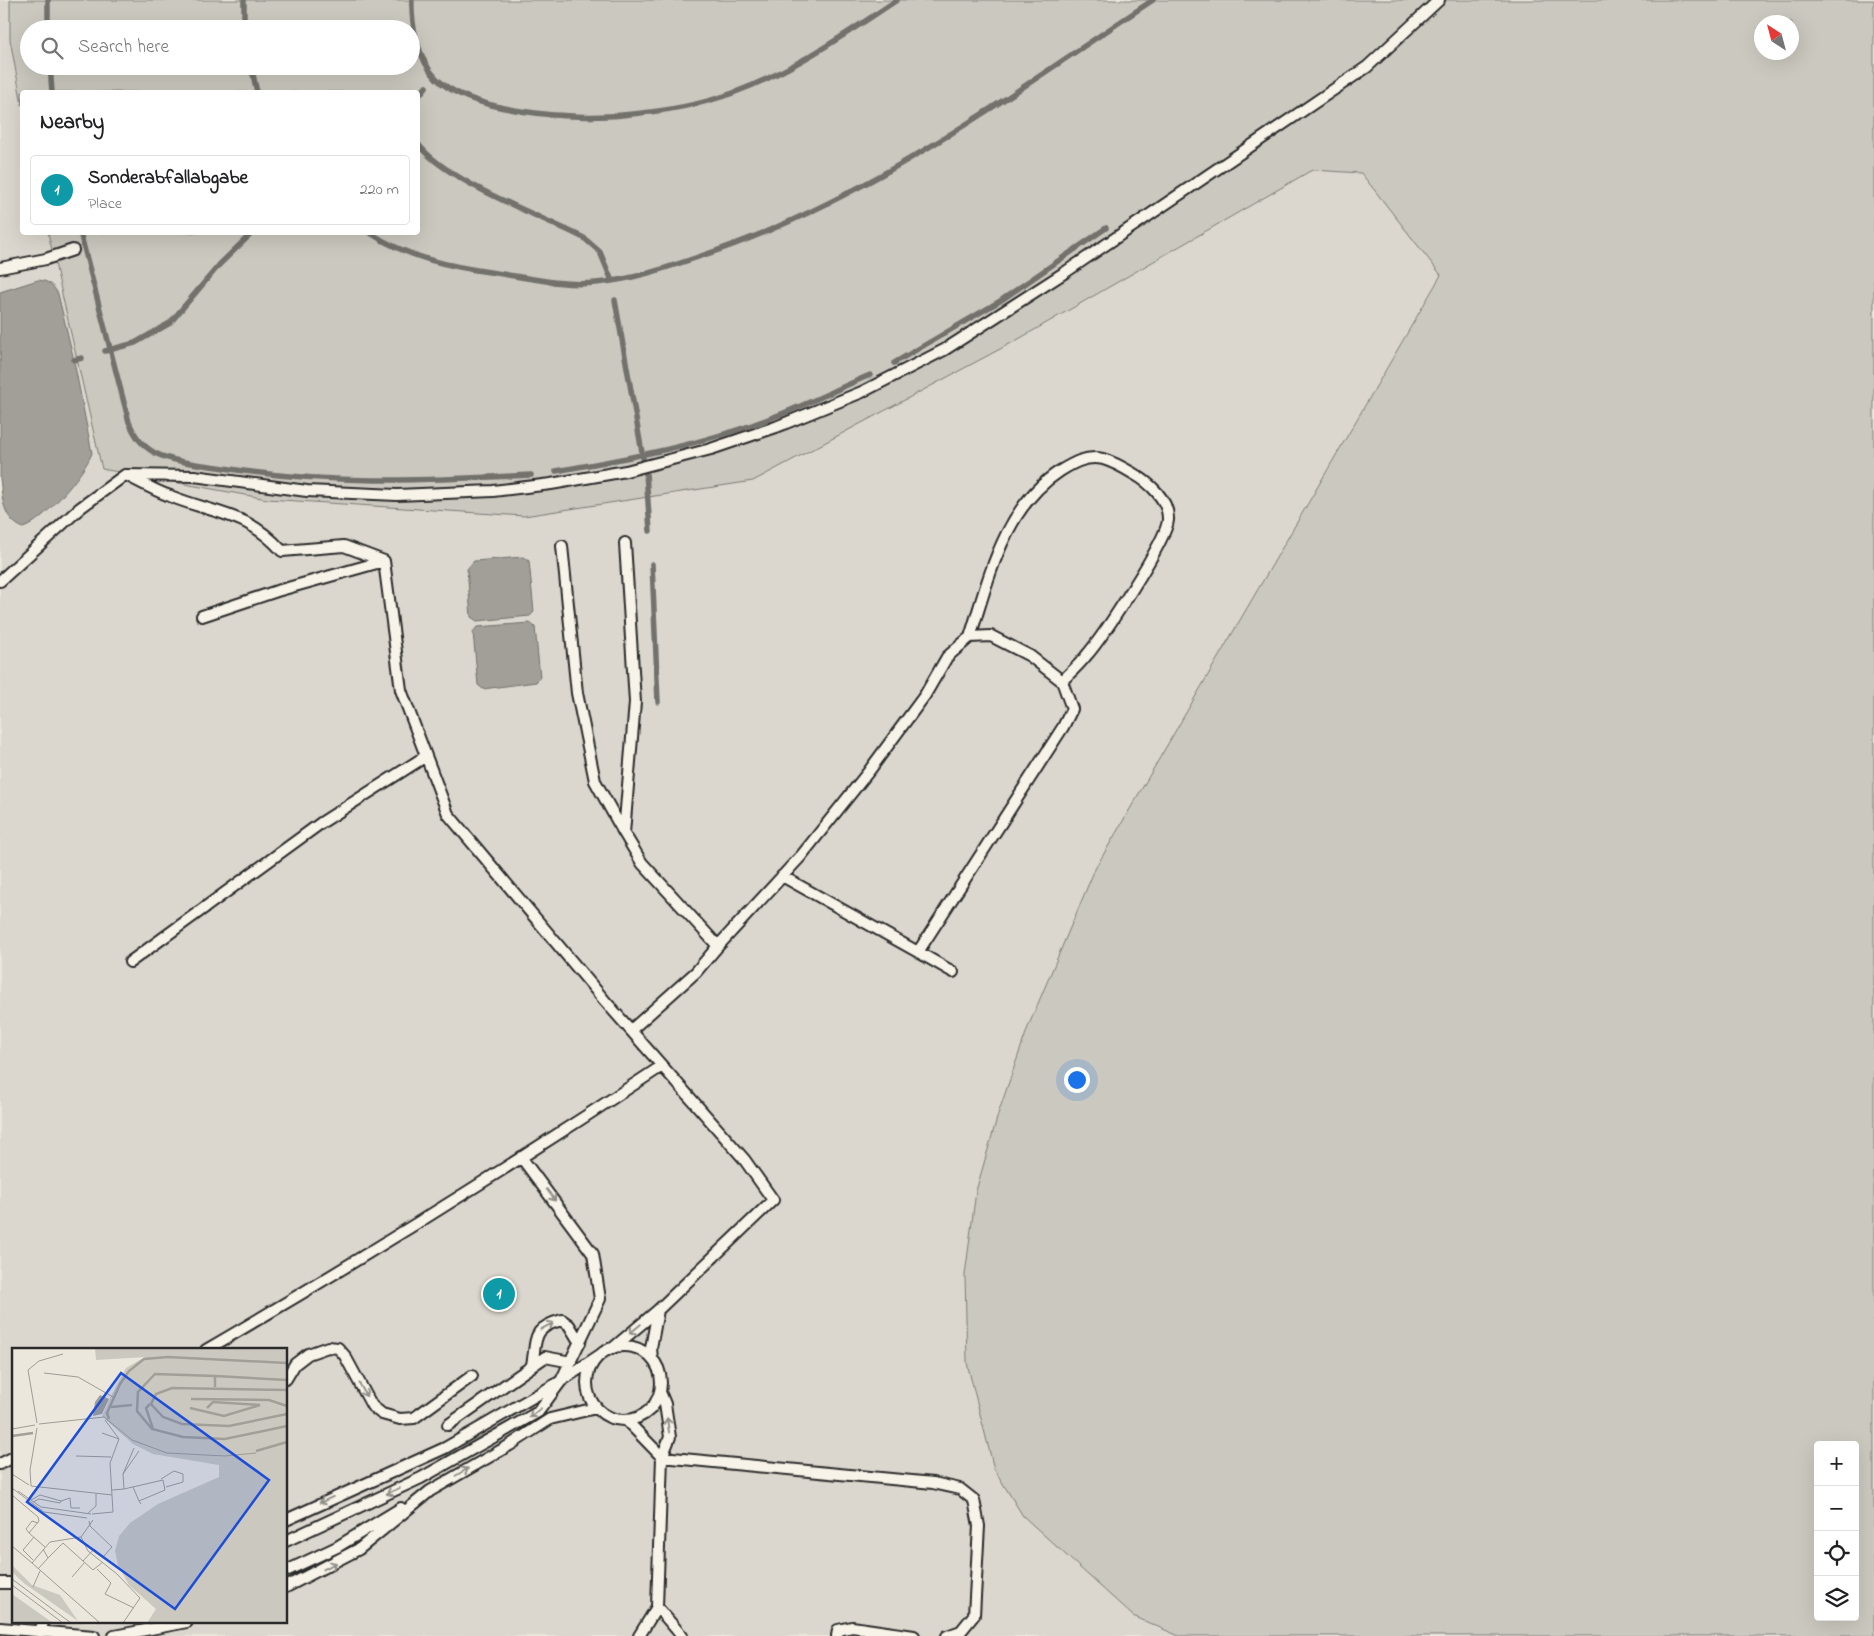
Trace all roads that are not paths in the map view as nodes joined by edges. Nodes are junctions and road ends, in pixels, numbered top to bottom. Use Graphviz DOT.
graph roads {
  1 [pos="1439,0"];
  2 [pos="72,250"];
  3 [pos="0,268"];
  4 [pos="124,475"];
  5 [pos="625,543"];
  6 [pos="562,546"];
  7 [pos="384,561"];
  8 [pos="0,581"];
  9 [pos="202,616"];
  10 [pos="970,637"];
  11 [pos="1062,681"];
  12 [pos="426,756"];
  13 [pos="624,833"];
  14 [pos="782,876"];
  15 [pos="718,946"];
  16 [pos="918,952"];
  17 [pos="130,962"];
  18 [pos="953,972"];
  19 [pos="631,1030"];
  20 [pos="662,1066"];
  21 [pos="522,1157"];
  22 [pos="658,1310"];
  23 [pos="580,1343"];
  24 [pos="209,1348"];
  25 [pos="613,1348"];
  26 [pos="600,1355"];
  27 [pos="652,1359"];
  28 [pos="570,1362"];
  29 [pos="532,1365"];
  30 [pos="288,1375"];
  31 [pos="472,1376"];
  32 [pos="561,1381"];
  33 [pos="660,1392"];
  34 [pos="596,1408"];
  35 [pos="627,1421"];
  36 [pos="448,1425"];
  37 [pos="662,1457"];
  38 [pos="12,1458"];
  39 [pos="0,1464"];
  40 [pos="430,1491"];
  41 [pos="288,1519"];
  42 [pos="288,1540"];
  43 [pos="288,1570"];
  44 [pos="288,1586"];
  45 [pos="657,1607"];
  46 [pos="177,1624"];
  47 [pos="15,1626"];
  48 [pos="41,1627"];
  49 [pos="0,1628"];
  50 [pos="94,1636"];
  51 [pos="114,1636"];
  52 [pos="640,1636"];
  53 [pos="682,1636"];
  54 [pos="837,1636"];
  55 [pos="914,1636"];
  56 [pos="947,1636"];
  1 -- 4 [label="lane"];
  2 -- 3 [label="lane"];
  4 -- 7 [label="lane"];
  4 -- 8 [label="lane"];
  5 -- 13 [label="lane"];
  6 -- 13 [label="lane"];
  7 -- 9 [label="lane"];
  7 -- 12 [label="lane"];
  10 -- 11 [label="lane"];
  10 -- 11 [label="lane"];
  10 -- 14 [label="lane"];
  11 -- 16 [label="lane"];
  12 -- 17 [label="lane"];
  12 -- 19 [label="lane"];
  13 -- 15 [label="lane"];
  14 -- 15 [label="lane"];
  14 -- 16 [label="lane"];
  15 -- 19 [label="lane"];
  16 -- 18 [label="lane"];
  19 -- 20 [label="lane"];
  20 -- 21 [label="lane"];
  20 -- 22 [label="lane"];
  21 -- 23 [label="lane, one-way"];
  21 -- 24 [label="lane"];
  22 -- 25 [label="lane, one-way"];
  22 -- 27 [label="lane"];
  23 -- 28 [label="lane"];
  29 -- 23 [label="lane, one-way"];
  25 -- 26 [label="lane"];
  25 -- 27 [label="lane"];
  26 -- 32 [label="lane"];
  26 -- 34 [label="lane"];
  27 -- 33 [label="lane"];
  28 -- 29 [label="lane"];
  28 -- 32 [label="lane"];
  29 -- 36 [label="lane"];
  30 -- 31 [label="lane, one-way"];
  32 -- 41 [label="lane, one-way"];
  32 -- 42 [label="lane, one-way"];
  33 -- 35 [label="lane"];
  37 -- 33 [label="lane, one-way"];
  34 -- 35 [label="lane"];
  40 -- 34 [label="lane, one-way"];
  35 -- 37 [label="lane"];
  37 -- 45 [label="lane"];
  37 -- 56 [label="lane"];
  38 -- 39 [label="lane"];
  40 -- 43 [label="lane"];
  44 -- 40 [label="lane, one-way"];
  45 -- 52 [label="lane"];
  45 -- 53 [label="lane"];
  46 -- 51 [label="lane"];
  47 -- 48 [label="lane"];
  47 -- 49 [label="lane"];
  48 -- 50 [label="lane"];
  54 -- 55 [label="lane"];
}
